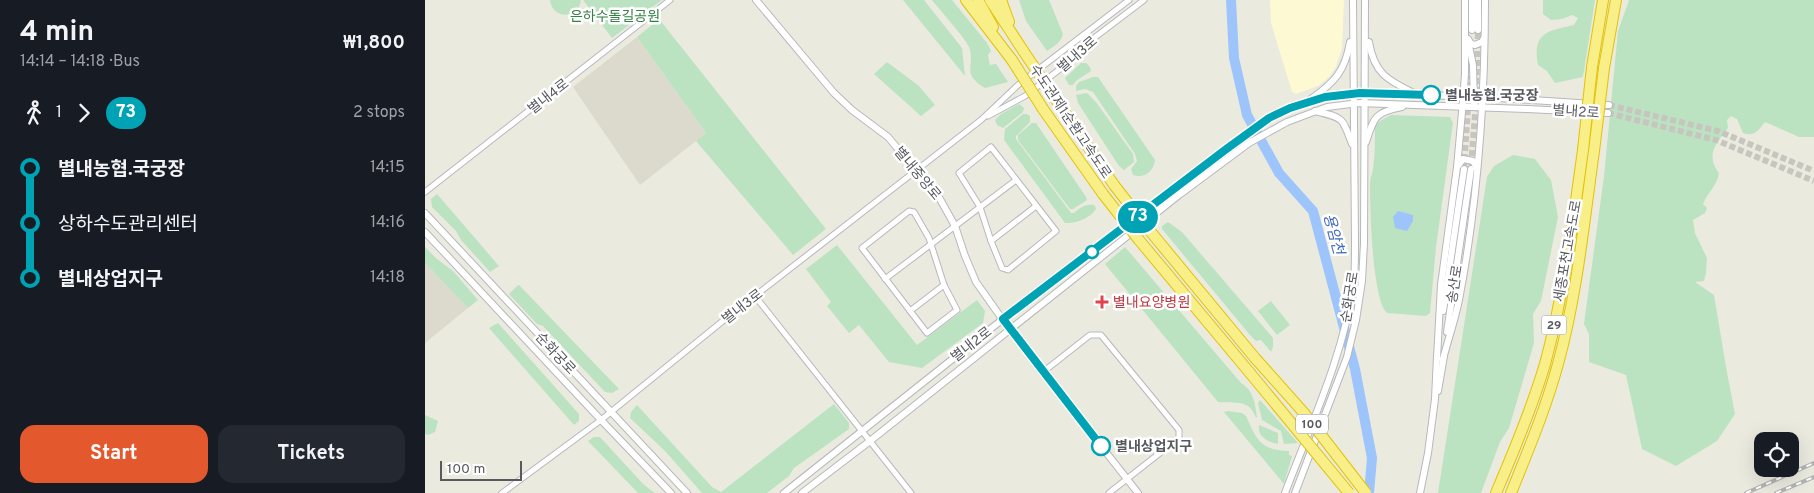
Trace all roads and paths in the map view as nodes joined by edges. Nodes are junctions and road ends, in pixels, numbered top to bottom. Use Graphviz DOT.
graph roads {
  1 [pos="670,0"];
  2 [pos="757,0"];
  3 [pos="966,0"];
  4 [pos="978,0"];
  5 [pos="990,0"];
  6 [pos="1001,0"];
  7 [pos="1129,0"];
  8 [pos="1144,0"];
  9 [pos="1353,0"];
  10 [pos="1365,0"];
  11 [pos="1465,0"];
  12 [pos="1472,0"];
  13 [pos="1478,0"];
  14 [pos="1485,0"];
  15 [pos="1603,0"];
  16 [pos="1616,0"];
  17 [pos="1365,25"];
  18 [pos="1353,26"];
  19 [pos="1471,33"];
  20 [pos="1485,34"];
  21 [pos="1024,52"];
  22 [pos="1012,60"];
  23 [pos="1365,93"];
  24 [pos="1353,94"];
  25 [pos="1417,94"];
  26 [pos="1464,96"];
  27 [pos="1474,96"];
  28 [pos="1483,97"];
  29 [pos="1306,103"];
  30 [pos="1364,103"];
  31 [pos="1353,104"];
  32 [pos="1414,105"];
  33 [pos="1609,105"];
  34 [pos="1463,107"];
  35 [pos="1474,107"];
  36 [pos="1482,107"];
  37 [pos="1314,111"];
  38 [pos="1608,113"];
  39 [pos="981,120"];
  40 [pos="1364,148"];
  41 [pos="1354,149"];
  42 [pos="1588,151"];
  43 [pos="1461,168"];
  44 [pos="1475,169"];
  45 [pos="917,171"];
  46 [pos="1016,180"];
  47 [pos="425,192"];
  48 [pos="980,206"];
  49 [pos="1036,206"];
  50 [pos="425,213"];
  51 [pos="955,226"];
  52 [pos="425,232"];
  53 [pos="991,241"];
  54 [pos="932,244"];
  55 [pos="885,279"];
  56 [pos="944,286"];
  57 [pos="755,296"];
  58 [pos="910,311"];
  59 [pos="1003,319"];
  60 [pos="1010,330"];
  61 [pos="1440,358"];
  62 [pos="1043,372"];
  63 [pos="611,412"];
  64 [pos="601,420"];
  65 [pos="861,430"];
  66 [pos="870,442"];
  67 [pos="1127,479"];
  68 [pos="799,480"];
  69 [pos="502,493"];
  70 [pos="671,493"];
  71 [pos="687,493"];
  72 [pos="779,493"];
  73 [pos="784,493"];
  74 [pos="802,493"];
  75 [pos="911,493"];
  76 [pos="1109,493"];
  77 [pos="1138,493"];
  78 [pos="1285,493"];
  79 [pos="1295,493"];
  80 [pos="1349,493"];
  81 [pos="1366,493"];
  82 [pos="1420,493"];
  83 [pos="1496,493"];
  84 [pos="1511,493"];
  1 -- 47 [label="street, 별내4로"];
  2 -- 45 [label="street, 별내중앙로"];
  3 -- 22 [label="highway"];
  4 -- 22 [label="highway, 수도권제1순환고속도로 / 100"];
  5 -- 21 [label="highway, 수도권제1순환고속도로 / 100"];
  6 -- 21 [label="highway"];
  7 -- 39 [label="street, 별내3로"];
  8 -- 39 [label="street, 별내3로"];
  9 -- 18 [label="street, 순화궁로"];
  10 -- 17 [label="street, 순화궁로"];
  11 -- 19 [label="street"];
  12 -- 19 [label="street"];
  13 -- 19 [label="street"];
  14 -- 20 [label="street"];
  15 -- 42 [label="highway, 세종포천고속도로 / 29, bridge"];
  16 -- 42 [label="highway, 세종포천고속도로 / 29, bridge"];
  17 -- 23 [label="street, 순화궁로"];
  17 -- 25 [label="street"];
  18 -- 24 [label="street, 순화궁로"];
  18 -- 29 [label="street"];
  19 -- 20 [label="street"];
  19 -- 26 [label="street"];
  19 -- 27 [label="street"];
  20 -- 28 [label="street"];
  21 -- 81 [label="highway, 수도권제1순환고속도로 / 100, bridge"];
  22 -- 80 [label="highway, 수도권제1순환고속도로 / 100, bridge"];
  23 -- 24 [label="street, 별내2로"];
  23 -- 25 [label="street, 별내2로"];
  23 -- 30 [label="street, 순화궁로"];
  24 -- 29 [label="street, 별내2로"];
  24 -- 31 [label="street, 순화궁로"];
  25 -- 26 [label="street, 별내2로"];
  26 -- 27 [label="street, 별내2로"];
  26 -- 34 [label="street"];
  27 -- 28 [label="street, 별내2로"];
  27 -- 35 [label="street"];
  28 -- 33 [label="street, 별내2로"];
  28 -- 36 [label="street"];
  29 -- 59 [label="street, 별내2로"];
  30 -- 31 [label="street, 별내2로"];
  30 -- 32 [label="street, 별내2로"];
  30 -- 40 [label="street, 순화궁로"];
  31 -- 37 [label="street, 별내2로"];
  31 -- 41 [label="street, 순화궁로"];
  32 -- 34 [label="street, 별내2로"];
  32 -- 40 [label="street"];
  34 -- 35 [label="street, 별내2로"];
  34 -- 43 [label="street"];
  35 -- 36 [label="street, 별내2로"];
  36 -- 38 [label="street, 별내2로"];
  36 -- 44 [label="street"];
  37 -- 41 [label="street"];
  37 -- 60 [label="street, 별내2로"];
  39 -- 45 [label="street, 별내3로"];
  40 -- 79 [label="street, 순화궁로"];
  41 -- 78 [label="street, 순화궁로"];
  42 -- 83 [label="highway, 세종포천고속도로 / 29"];
  42 -- 84 [label="highway, 세종포천고속도로 / 29"];
  43 -- 44 [label="street"];
  43 -- 61 [label="street"];
  44 -- 61 [label="street"];
  45 -- 51 [label="street, 별내중앙로"];
  45 -- 57 [label="street, 별내3로"];
  46 -- 48 [label="street"];
  46 -- 48 [label="street"];
  46 -- 49 [label="street"];
  48 -- 51 [label="street"];
  48 -- 53 [label="street"];
  49 -- 53 [label="street"];
  49 -- 53 [label="street"];
  50 -- 63 [label="street, 순화궁로"];
  51 -- 54 [label="street"];
  51 -- 59 [label="street, 별내중앙로"];
  52 -- 64 [label="street, 순화궁로"];
  54 -- 55 [label="street"];
  54 -- 55 [label="street"];
  54 -- 56 [label="street"];
  55 -- 58 [label="street"];
  56 -- 58 [label="street"];
  56 -- 58 [label="street"];
  57 -- 63 [label="street, 별내3로"];
  57 -- 65 [label="street"];
  59 -- 60 [label="street, 별내중앙로"];
  59 -- 65 [label="street, 별내2로"];
  60 -- 62 [label="street, 별내중앙로"];
  60 -- 66 [label="street, 별내2로"];
  61 -- 82 [label="street"];
  62 -- 67 [label="street, 별내중앙로"];
  62 -- 67 [label="street"];
  63 -- 64 [label="street, 별내3로"];
  63 -- 71 [label="street, 순화궁로"];
  64 -- 69 [label="street, 별내3로"];
  64 -- 70 [label="street, 순화궁로"];
  65 -- 66 [label="street"];
  65 -- 68 [label="street, 별내2로"];
  66 -- 74 [label="street, 별내2로"];
  66 -- 75 [label="street"];
  67 -- 76 [label="street"];
  67 -- 77 [label="street, 별내중앙로"];
  68 -- 72 [label="street"];
  68 -- 73 [label="street, 별내2로"];
}
